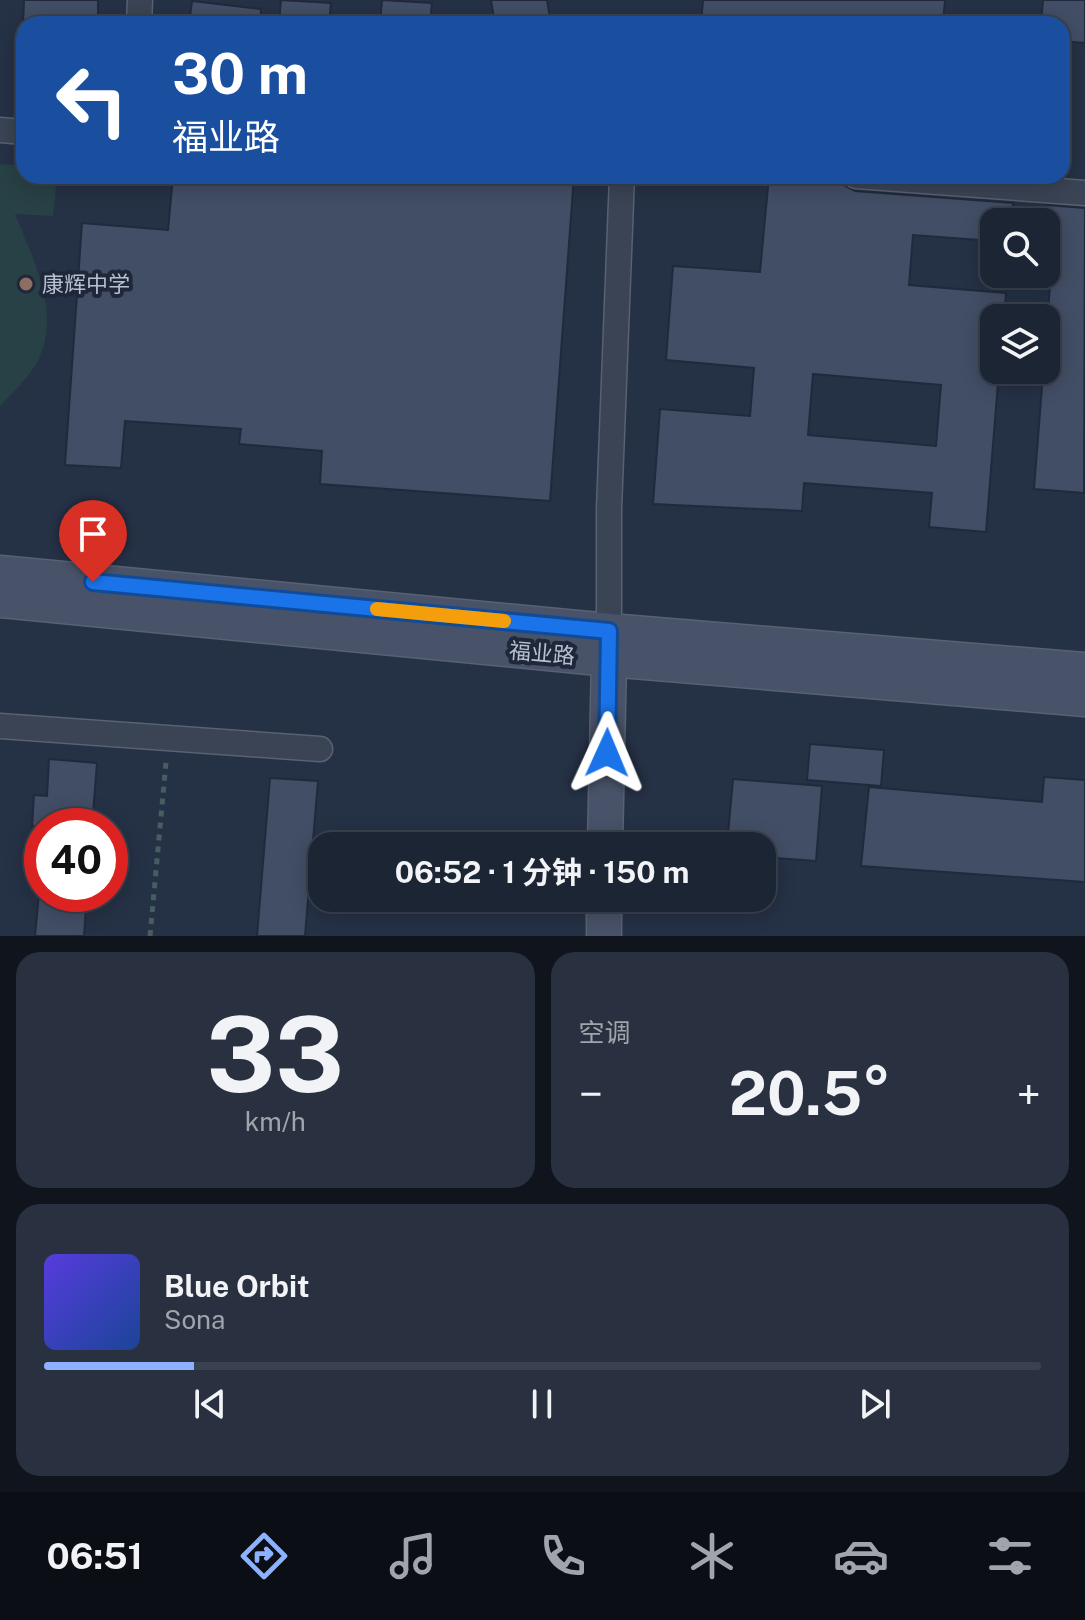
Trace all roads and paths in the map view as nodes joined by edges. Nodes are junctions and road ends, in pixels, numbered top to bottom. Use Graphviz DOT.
graph roads {
  1 [pos="622,184"];
  2 [pos="964,184"];
  3 [pos="1085,193"];
  4 [pos="0,573"];
  5 [pos="0,600"];
  6 [pos="609,645"];
  7 [pos="1085,670"];
  8 [pos="1085,699"];
  9 [pos="0,726"];
  10 [pos="169,737"];
  11 [pos="320,749"];
  12 [pos="605,832"];
  13 [pos="604,912"];
  14 [pos="150,936"];
  15 [pos="604,936"];
  1 -- 6 [label="street"];
  2 -- 3 [label="street"];
  4 -- 6 [label="street, 福业路"];
  5 -- 6 [label="street, 福业路"];
  6 -- 7 [label="street, 福业路"];
  6 -- 8 [label="street, 福业路"];
  6 -- 12 [label="street"];
  9 -- 10 [label="street"];
  10 -- 11 [label="street"];
  10 -- 14 [label="path"];
  13 -- 15 [label="street"];
}
